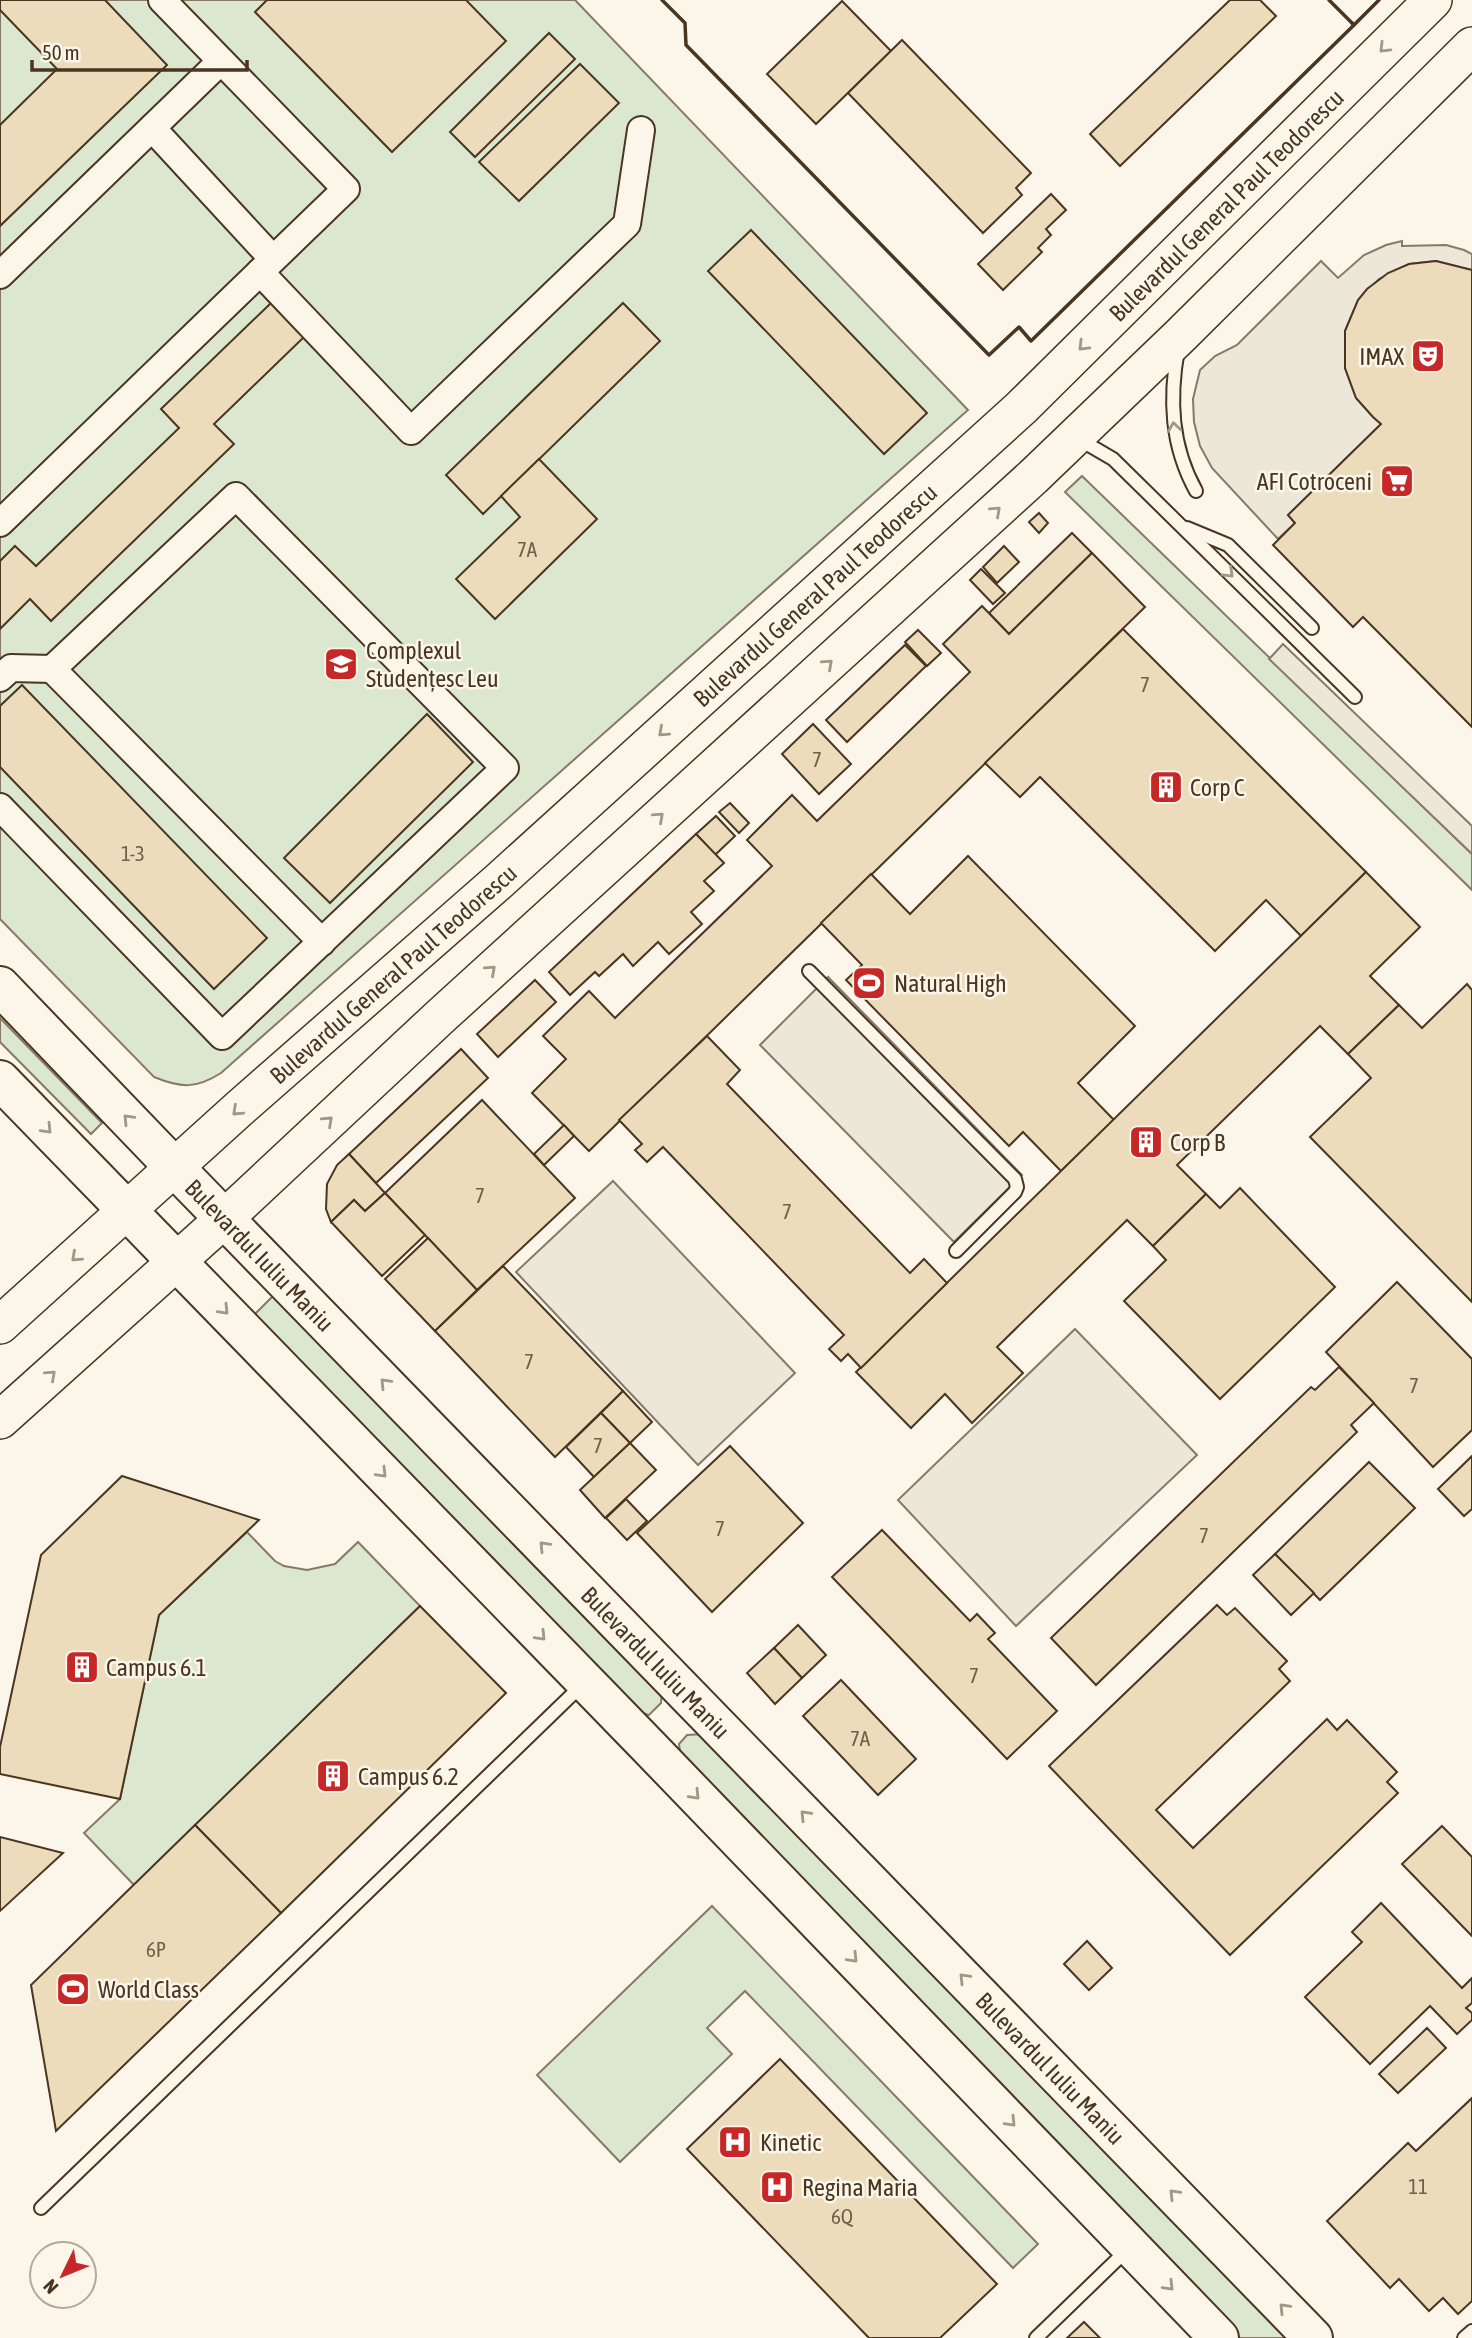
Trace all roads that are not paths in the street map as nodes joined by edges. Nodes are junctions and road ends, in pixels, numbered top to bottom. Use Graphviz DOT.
graph roads {
  1 [pos="162,0"];
  2 [pos="1433,0"];
  3 [pos="1472,46"];
  4 [pos="221,61"];
  5 [pos="152,128"];
  6 [pos="641,130"];
  7 [pos="266,265"];
  8 [pos="0,275"];
  9 [pos="1181,335"];
  10 [pos="1074,437"];
  11 [pos="1196,491"];
  12 [pos="0,523"];
  13 [pos="1180,525"];
  14 [pos="1312,628"];
  15 [pos="52,668"];
  16 [pos="0,678"];
  17 [pos="1355,697"];
  18 [pos="0,807"];
  19 [pos="322,942"];
  20 [pos="809,971"];
  21 [pos="0,986"];
  22 [pos="0,1080"];
  23 [pos="175,1168"];
  24 [pos="127,1212"];
  25 [pos="225,1218"];
  26 [pos="956,1251"];
  27 [pos="176,1262"];
  28 [pos="0,1325"];
  29 [pos="0,1420"];
  30 [pos="585,1682"];
  31 [pos="41,2208"];
  32 [pos="1131,2246"];
  33 [pos="1472,2331"];
  34 [pos="1036,2338"];
  35 [pos="1219,2338"];
  36 [pos="1313,2338"];
  37 [pos="1464,2338"];
  1 -- 4 [label="street"];
  2 -- 23 [label="main road, Bulevardul General Paul Teodorescu, one-way"];
  3 -- 9 [label="main road"];
  4 -- 5 [label="street"];
  4 -- 7 [label="street"];
  5 -- 7 [label="street"];
  5 -- 8 [label="street"];
  6 -- 7 [label="street"];
  7 -- 12 [label="street"];
  9 -- 10 [label="main road"];
  11 -- 9 [label="lane, one-way"];
  10 -- 13 [label="lane"];
  25 -- 10 [label="main road, one-way"];
  13 -- 14 [label="lane"];
  13 -- 17 [label="lane, one-way"];
  15 -- 16 [label="street"];
  15 -- 19 [label="street"];
  15 -- 19 [label="street"];
  18 -- 19 [label="street"];
  20 -- 26 [label="lane"];
  23 -- 21 [label="main road, Bulevardul Iuliu Maniu, one-way"];
  22 -- 24 [label="main road, one-way"];
  23 -- 24 [label="main road, Bulevardul General Paul Teodorescu"];
  23 -- 25 [label="main road, Bulevardul Iuliu Maniu"];
  24 -- 27 [label="main road"];
  24 -- 28 [label="main road, Bulevardul General Paul Teodorescu, one-way"];
  25 -- 27 [label="main road"];
  36 -- 25 [label="main road, Bulevardul Iuliu Maniu, one-way"];
  29 -- 27 [label="main road, one-way"];
  27 -- 30 [label="main road, one-way"];
  30 -- 31 [label="lane"];
  30 -- 32 [label="main road, one-way"];
  32 -- 34 [label="lane"];
  32 -- 35 [label="main road, one-way"];
  33 -- 37 [label="lane"];
}
